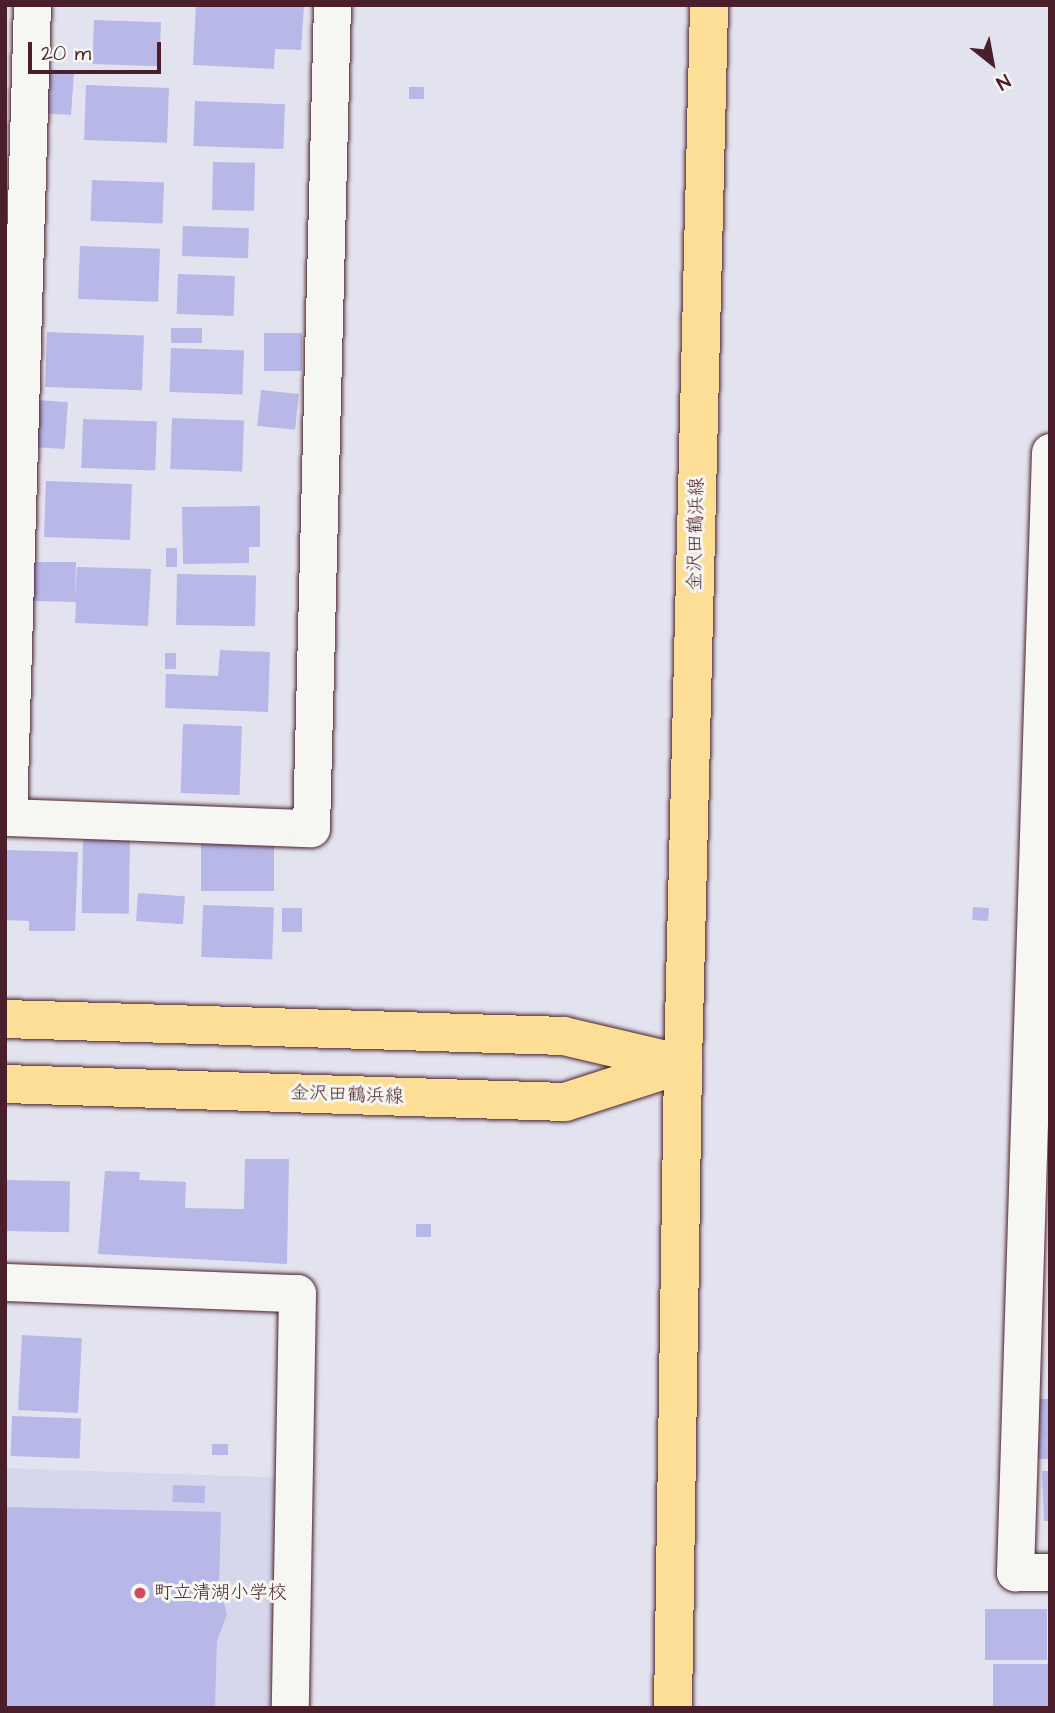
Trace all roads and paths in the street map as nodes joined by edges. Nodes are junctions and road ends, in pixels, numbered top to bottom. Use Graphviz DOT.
graph roads {
  1 [pos="32,5"];
  2 [pos="332,5"];
  3 [pos="709,5"];
  4 [pos="1050,452"];
  5 [pos="7,817"];
  6 [pos="1042,994"];
  7 [pos="5,1019"];
  8 [pos="682,1064"];
  9 [pos="5,1084"];
  10 [pos="5,1282"];
  11 [pos="1050,1572"];
  12 [pos="290,1708"];
  13 [pos="674,1708"];
  1 -- 5 [label="street"];
  2 -- 5 [label="street"];
  3 -- 8 [label="main road, 金沢田鶴浜線"];
  4 -- 6 [label="street"];
  6 -- 11 [label="street"];
  7 -- 8 [label="main road"];
  8 -- 9 [label="main road, 金沢田鶴浜線"];
  8 -- 13 [label="main road"];
  10 -- 12 [label="street"];
}
